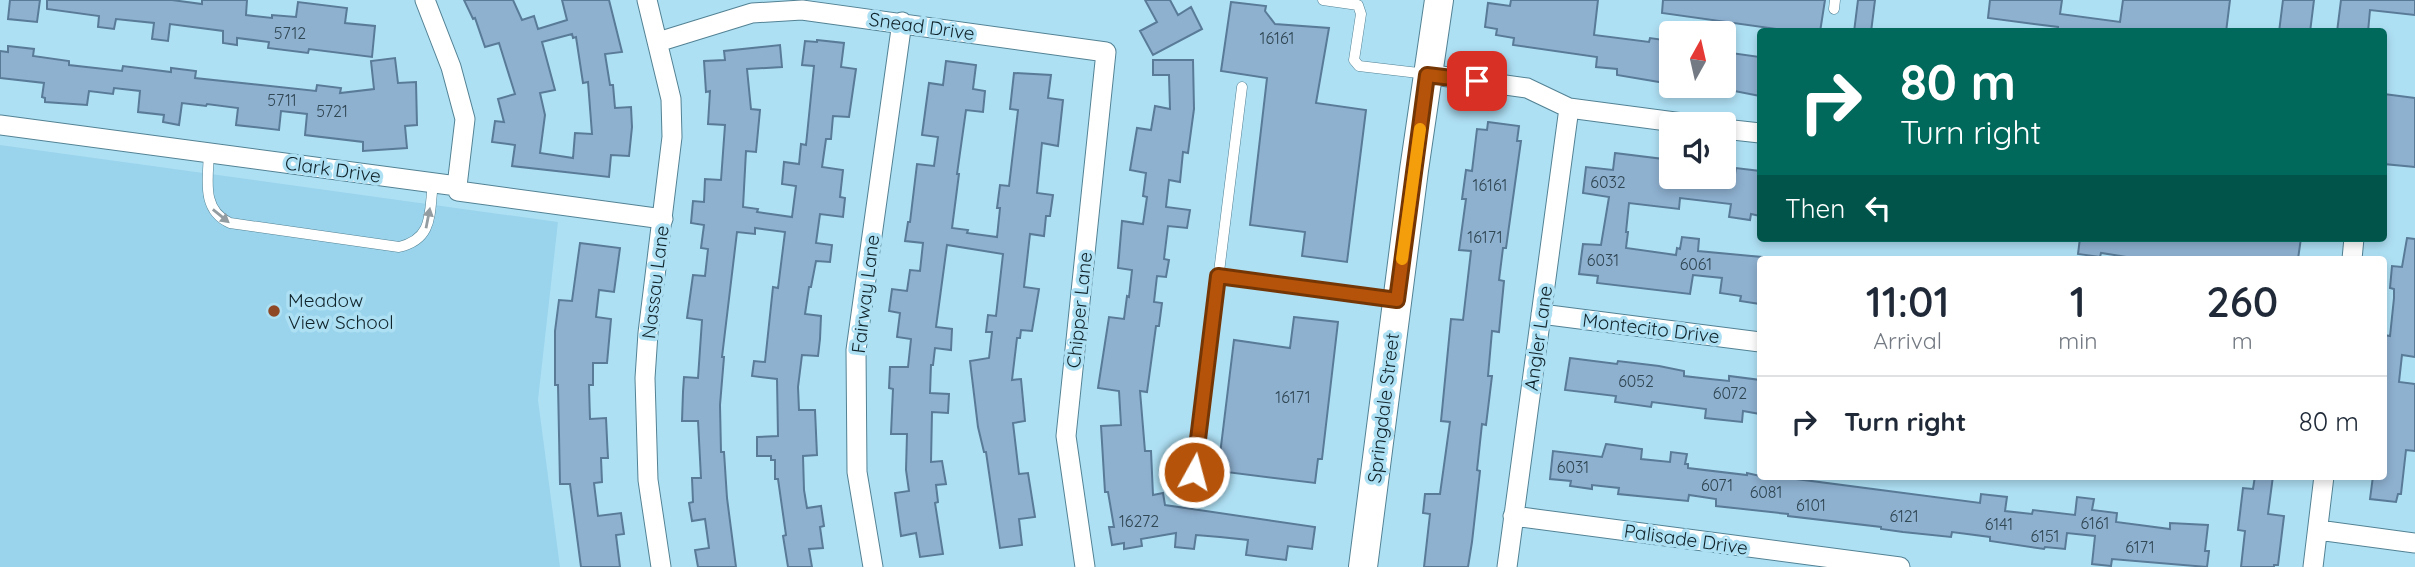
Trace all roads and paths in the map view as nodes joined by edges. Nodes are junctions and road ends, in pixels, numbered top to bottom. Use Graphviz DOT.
graph roads {
  1 [pos="425,0"];
  2 [pos="647,0"];
  3 [pos="1323,0"];
  4 [pos="1439,0"];
  5 [pos="902,22"];
  6 [pos="658,42"];
  7 [pos="1106,52"];
  8 [pos="1427,75"];
  9 [pos="1242,87"];
  10 [pos="1569,108"];
  11 [pos="1659,120"];
  12 [pos="0,125"];
  13 [pos="1736,130"];
  14 [pos="1757,133"];
  15 [pos="209,153"];
  16 [pos="433,183"];
  17 [pos="457,186"];
  18 [pos="663,219"];
  19 [pos="1218,276"];
  20 [pos="1397,300"];
  21 [pos="1541,314"];
  22 [pos="1757,342"];
  23 [pos="1194,472"];
  24 [pos="2324,480"];
  25 [pos="1513,516"];
  26 [pos="2318,530"];
  27 [pos="2415,543"];
  28 [pos="661,567"];
  29 [pos="873,567"];
  30 [pos="1085,567"];
  31 [pos="1363,567"];
  32 [pos="1507,567"];
  33 [pos="1897,567"];
  34 [pos="2313,567"];
  1 -- 17 [label="street"];
  2 -- 6 [label="street, Nassau Lane"];
  3 -- 8 [label="lane"];
  4 -- 8 [label="main road, Springdale Street"];
  5 -- 6 [label="street, Snead Drive"];
  5 -- 7 [label="street, Snead Drive"];
  5 -- 29 [label="street, Fairway Lane"];
  6 -- 18 [label="street, Nassau Lane"];
  7 -- 30 [label="street, Chipper Lane"];
  8 -- 10 [label="street"];
  8 -- 20 [label="main road, Springdale Street"];
  9 -- 19 [label="lane"];
  10 -- 11 [label="street"];
  10 -- 21 [label="street, Angler Lane"];
  12 -- 15 [label="street, Clark Drive"];
  13 -- 14 [label="street"];
  15 -- 16 [label="street, Clark Drive"];
  15 -- 16 [label="lane, one-way"];
  16 -- 17 [label="street, Clark Drive"];
  17 -- 18 [label="street, Clark Drive"];
  18 -- 28 [label="street, Nassau Lane"];
  19 -- 20 [label="lane"];
  19 -- 23 [label="lane"];
  20 -- 31 [label="main road, Springdale Street"];
  21 -- 22 [label="street, Montecito Drive"];
  21 -- 25 [label="street, Angler Lane"];
  24 -- 26 [label="street"];
  25 -- 32 [label="street, Angler Lane"];
  25 -- 33 [label="street, Palisade Drive"];
  26 -- 27 [label="street"];
  26 -- 34 [label="street"];
}
